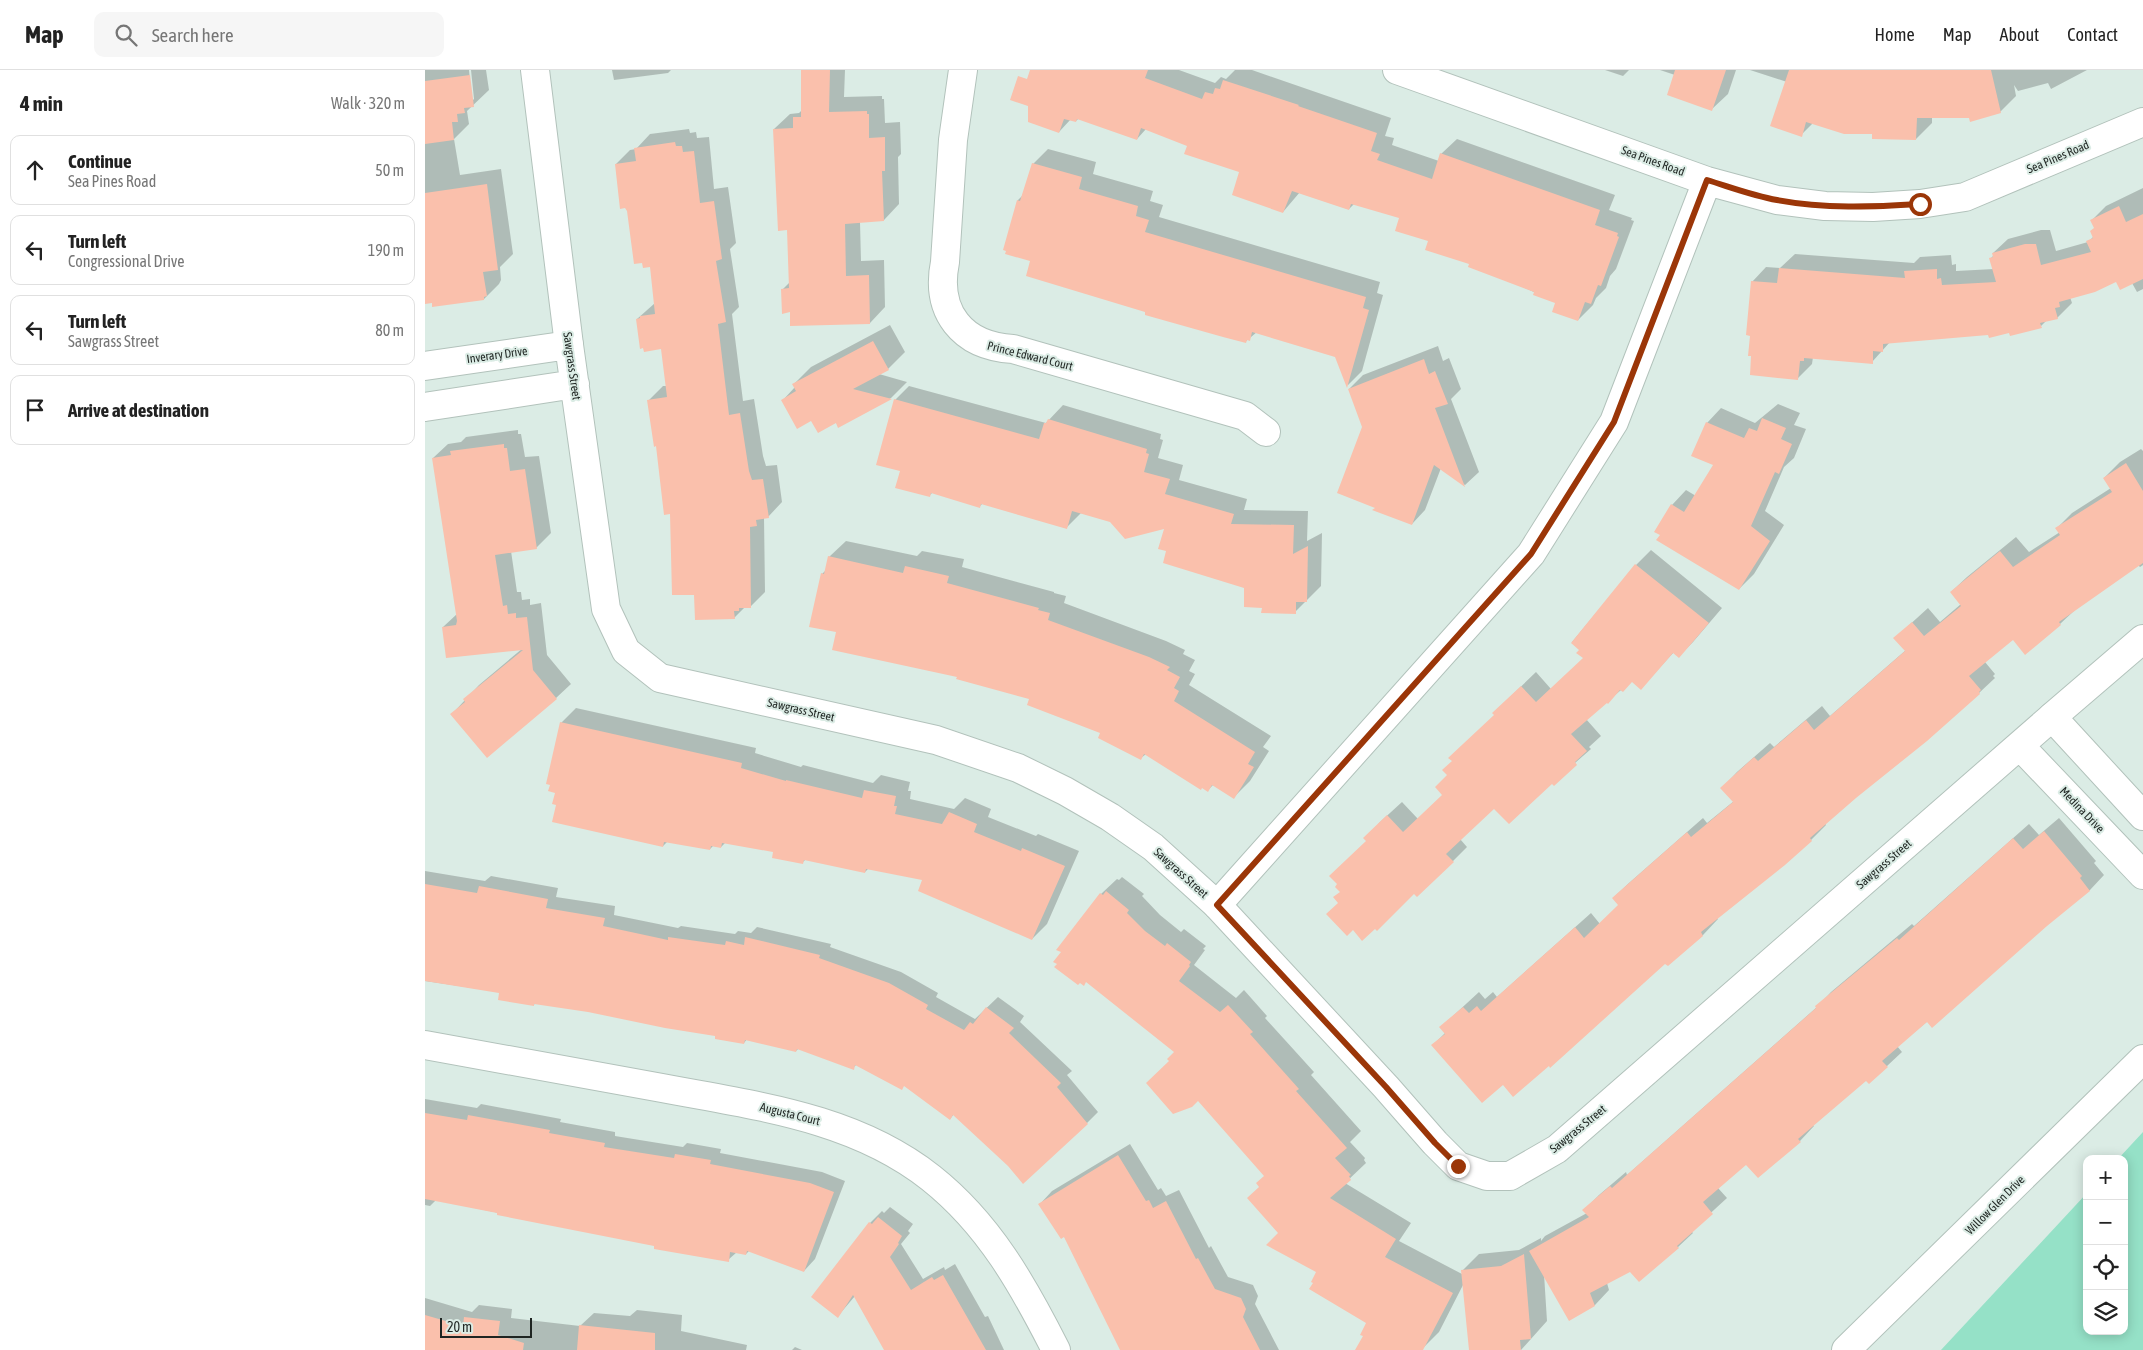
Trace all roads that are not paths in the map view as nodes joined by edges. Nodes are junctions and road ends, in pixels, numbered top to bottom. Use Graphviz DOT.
graph roads {
  1 [pos="535,70"];
  2 [pos="963,70"];
  3 [pos="1397,70"];
  4 [pos="2143,122"];
  5 [pos="1707,180"];
  6 [pos="569,344"];
  7 [pos="425,366"];
  8 [pos="575,384"];
  9 [pos="425,408"];
  10 [pos="1266,432"];
  11 [pos="2143,639"];
  12 [pos="2052,717"];
  13 [pos="2020,746"];
  14 [pos="2143,816"];
  15 [pos="2143,875"];
  16 [pos="1217,905"];
  17 [pos="425,1045"];
  18 [pos="2143,1059"];
  19 [pos="1056,1350"];
  20 [pos="1846,1350"];
  1 -- 6 [label="street, Sawgrass Street"];
  2 -- 10 [label="street, Prince Edward Court"];
  3 -- 5 [label="street, Sea Pines Road"];
  4 -- 5 [label="street, Sea Pines Road"];
  5 -- 16 [label="street"];
  6 -- 7 [label="street, Inverary Drive"];
  6 -- 8 [label="street, Sawgrass Street"];
  8 -- 9 [label="street"];
  8 -- 16 [label="street, Sawgrass Street"];
  11 -- 12 [label="street, Sawgrass Street"];
  12 -- 13 [label="street, Sawgrass Street"];
  12 -- 14 [label="street"];
  13 -- 15 [label="street, Medina Drive"];
  13 -- 16 [label="street, Sawgrass Street"];
  17 -- 19 [label="street, Augusta Court"];
  18 -- 20 [label="street, Willow Glen Drive"];
}
